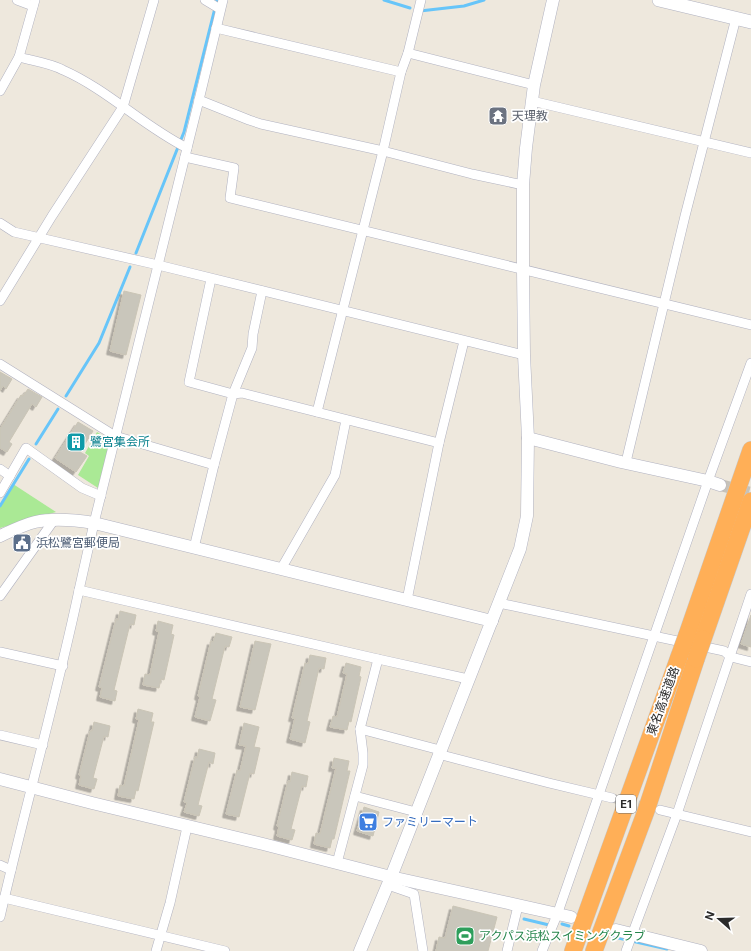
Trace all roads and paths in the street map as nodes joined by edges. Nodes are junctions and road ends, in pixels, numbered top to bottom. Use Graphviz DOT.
graph roads {
  1 [pos="17,0"];
  2 [pos="154,0"];
  3 [pos="205,0"];
  4 [pos="421,0"];
  5 [pos="553,0"];
  6 [pos="659,0"];
  7 [pos="34,3"];
  8 [pos="699,4"];
  9 [pos="219,5"];
  10 [pos="736,18"];
  11 [pos="751,22"];
  12 [pos="216,28"];
  13 [pos="408,53"];
  14 [pos="19,57"];
  15 [pos="402,72"];
  16 [pos="534,85"];
  17 [pos="0,91"];
  18 [pos="199,100"];
  19 [pos="532,101"];
  20 [pos="123,107"];
  21 [pos="704,142"];
  22 [pos="186,147"];
  23 [pos="383,151"];
  24 [pos="751,153"];
  25 [pos="185,157"];
  26 [pos="523,186"];
  27 [pos="0,223"];
  28 [pos="363,230"];
  29 [pos="40,237"];
  30 [pos="158,265"];
  31 [pos="523,270"];
  32 [pos="211,279"];
  33 [pos="262,291"];
  34 [pos="0,301"];
  35 [pos="665,303"];
  36 [pos="343,310"];
  37 [pos="751,325"];
  38 [pos="464,341"];
  39 [pos="524,355"];
  40 [pos="751,363"];
  41 [pos="0,364"];
  42 [pos="234,394"];
  43 [pos="317,412"];
  44 [pos="346,420"];
  45 [pos="115,436"];
  46 [pos="528,438"];
  47 [pos="439,443"];
  48 [pos="751,450"];
  49 [pos="626,462"];
  50 [pos="214,465"];
  51 [pos="0,469"];
  52 [pos="10,476"];
  53 [pos="708,481"];
  54 [pos="720,485"];
  55 [pos="0,494"];
  56 [pos="101,496"];
  57 [pos="751,501"];
  58 [pos="54,520"];
  59 [pos="94,523"];
  60 [pos="0,536"];
  61 [pos="194,548"];
  62 [pos="281,569"];
  63 [pos="79,590"];
  64 [pos="751,594"];
  65 [pos="0,596"];
  66 [pos="407,600"];
  67 [pos="499,603"];
  68 [pos="492,621"];
  69 [pos="655,636"];
  70 [pos="0,652"];
  71 [pos="730,657"];
  72 [pos="378,659"];
  73 [pos="751,662"];
  74 [pos="63,666"];
  75 [pos="468,679"];
  76 [pos="360,729"];
  77 [pos="0,735"];
  78 [pos="43,745"];
  79 [pos="439,752"];
  80 [pos="0,779"];
  81 [pos="31,787"];
  82 [pos="599,795"];
  83 [pos="355,796"];
  84 [pos="612,798"];
  85 [pos="660,810"];
  86 [pos="416,812"];
  87 [pos="677,814"];
  88 [pos="187,827"];
  89 [pos="751,832"];
  90 [pos="337,863"];
  91 [pos="0,865"];
  92 [pos="11,870"];
  93 [pos="389,881"];
  94 [pos="4,898"];
  95 [pos="518,906"];
  96 [pos="557,915"];
  97 [pos="0,917"];
  98 [pos="571,917"];
  99 [pos="616,930"];
  100 [pos="632,934"];
  101 [pos="161,935"];
  102 [pos="673,948"];
  103 [pos="627,949"];
  104 [pos="156,951"];
  105 [pos="225,951"];
  106 [pos="360,951"];
  107 [pos="423,951"];
  108 [pos="507,951"];
  109 [pos="542,951"];
  110 [pos="572,951"];
  111 [pos="594,951"];
  112 [pos="701,951"];
  1 -- 7 [label="street"];
  2 -- 20 [label="street"];
  3 -- 9 [label="street"];
  4 -- 13 [label="street"];
  5 -- 16 [label="street"];
  6 -- 8 [label="main road"];
  7 -- 14 [label="street"];
  8 -- 10 [label="main road"];
  9 -- 12 [label="street"];
  10 -- 11 [label="main road"];
  10 -- 21 [label="street"];
  12 -- 15 [label="street"];
  12 -- 18 [label="street"];
  13 -- 15 [label="street"];
  13 -- 16 [label="street"];
  14 -- 17 [label="street"];
  14 -- 20 [label="street"];
  15 -- 23 [label="street"];
  16 -- 19 [label="street"];
  18 -- 22 [label="street"];
  18 -- 23 [label="street"];
  19 -- 21 [label="street"];
  19 -- 26 [label="street"];
  20 -- 22 [label="street"];
  20 -- 29 [label="street"];
  21 -- 24 [label="street"];
  21 -- 35 [label="street"];
  22 -- 25 [label="street"];
  23 -- 26 [label="street"];
  23 -- 28 [label="street"];
  25 -- 28 [label="street"];
  25 -- 30 [label="street"];
  26 -- 31 [label="street"];
  27 -- 29 [label="street"];
  28 -- 31 [label="street"];
  28 -- 36 [label="street"];
  29 -- 30 [label="street"];
  29 -- 34 [label="street"];
  30 -- 32 [label="street"];
  30 -- 45 [label="street"];
  31 -- 35 [label="street"];
  31 -- 39 [label="street"];
  32 -- 33 [label="street"];
  32 -- 42 [label="street"];
  33 -- 36 [label="street"];
  33 -- 42 [label="street"];
  35 -- 37 [label="street"];
  35 -- 49 [label="street"];
  36 -- 38 [label="street"];
  36 -- 43 [label="street"];
  38 -- 39 [label="street"];
  38 -- 47 [label="street"];
  39 -- 46 [label="street"];
  40 -- 53 [label="street"];
  41 -- 45 [label="street"];
  42 -- 43 [label="street"];
  42 -- 50 [label="street"];
  43 -- 44 [label="street"];
  44 -- 47 [label="street"];
  44 -- 62 [label="street"];
  45 -- 50 [label="street"];
  45 -- 56 [label="street"];
  46 -- 49 [label="street"];
  46 -- 67 [label="street"];
  47 -- 66 [label="street"];
  48 -- 110 [label="highway, 東名高速道路 / E1, bridge"];
  49 -- 53 [label="street"];
  50 -- 61 [label="street"];
  51 -- 52 [label="street"];
  52 -- 55 [label="street"];
  52 -- 56 [label="street"];
  53 -- 54 [label="street"];
  53 -- 69 [label="street"];
  56 -- 59 [label="street"];
  57 -- 111 [label="highway, 東名高速道路 / E1, bridge"];
  58 -- 59 [label="street"];
  58 -- 60 [label="street"];
  58 -- 65 [label="street"];
  59 -- 61 [label="street"];
  59 -- 63 [label="street"];
  61 -- 62 [label="street"];
  62 -- 66 [label="street"];
  63 -- 72 [label="street"];
  63 -- 74 [label="street"];
  64 -- 71 [label="street"];
  66 -- 68 [label="street"];
  67 -- 68 [label="street"];
  67 -- 69 [label="street"];
  68 -- 75 [label="street"];
  69 -- 71 [label="street"];
  69 -- 82 [label="street"];
  70 -- 74 [label="street"];
  71 -- 73 [label="street"];
  71 -- 87 [label="street"];
  72 -- 75 [label="street"];
  72 -- 76 [label="street"];
  74 -- 78 [label="street"];
  75 -- 79 [label="street"];
  76 -- 79 [label="street"];
  76 -- 83 [label="street"];
  77 -- 78 [label="street"];
  78 -- 81 [label="street"];
  79 -- 82 [label="street"];
  79 -- 86 [label="street"];
  80 -- 81 [label="street"];
  81 -- 88 [label="street"];
  81 -- 92 [label="street"];
  82 -- 84 [label="street"];
  82 -- 96 [label="street"];
  83 -- 86 [label="street"];
  83 -- 90 [label="street"];
  85 -- 87 [label="street"];
  86 -- 93 [label="street"];
  87 -- 89 [label="street"];
  87 -- 100 [label="street"];
  88 -- 90 [label="street"];
  88 -- 101 [label="street"];
  90 -- 93 [label="street"];
  91 -- 92 [label="street"];
  92 -- 94 [label="street"];
  93 -- 95 [label="street"];
  93 -- 106 [label="street"];
  93 -- 107 [label="street"];
  94 -- 97 [label="street"];
  94 -- 101 [label="street"];
  95 -- 96 [label="street"];
  95 -- 108 [label="street"];
  96 -- 98 [label="street"];
  96 -- 109 [label="street"];
  99 -- 100 [label="street"];
  100 -- 102 [label="street"];
  100 -- 103 [label="street"];
  101 -- 104 [label="street"];
  101 -- 105 [label="street"];
  102 -- 112 [label="street"];
}
